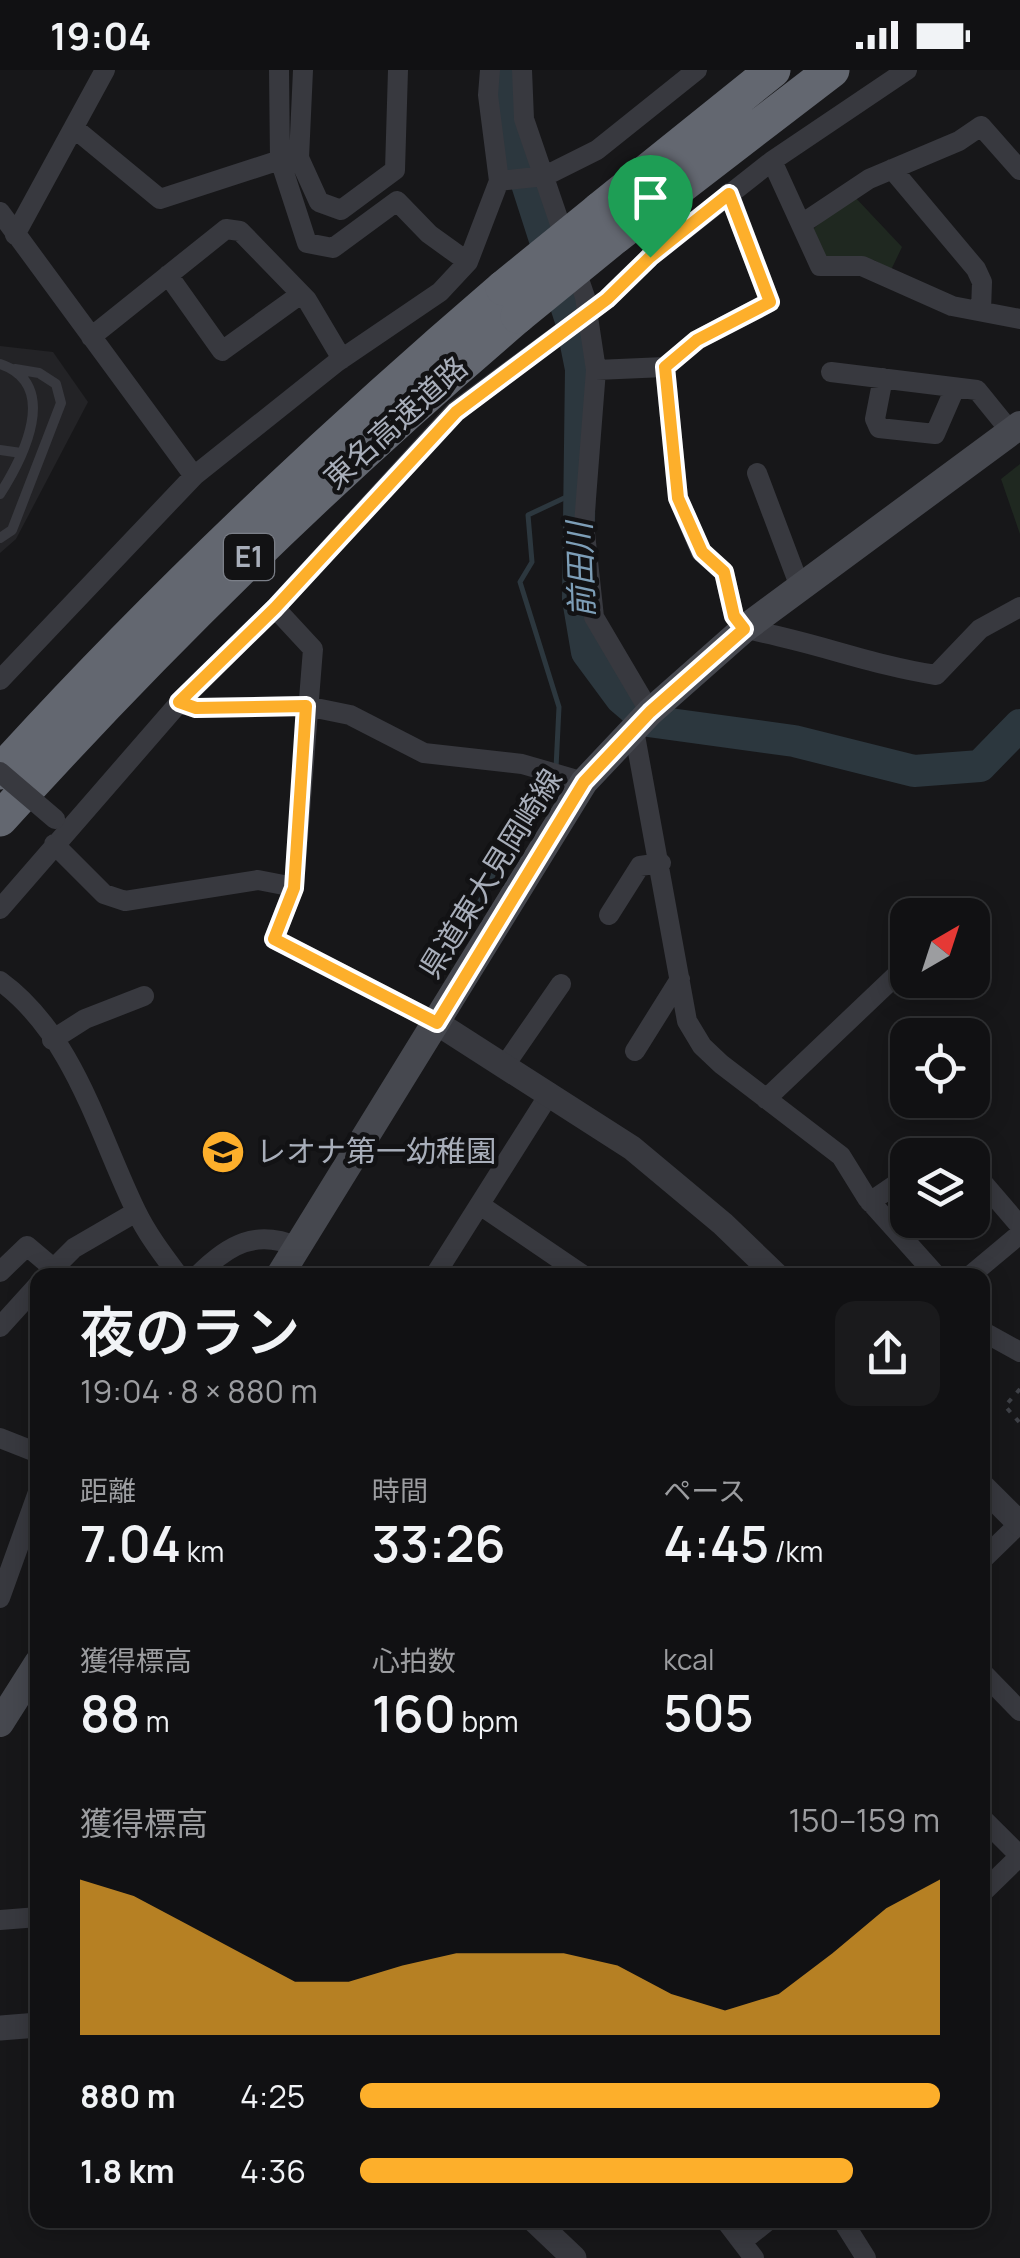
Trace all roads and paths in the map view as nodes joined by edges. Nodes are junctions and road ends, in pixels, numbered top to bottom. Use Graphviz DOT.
graph roads {
  1 [pos="105,70"];
  2 [pos="278,70"];
  3 [pos="303,70"];
  4 [pos="398,70"];
  5 [pos="490,70"];
  6 [pos="522,70"];
  7 [pos="697,70"];
  8 [pos="774,70"];
  9 [pos="832,70"];
  10 [pos="907,70"];
  11 [pos="74,128"];
  12 [pos="280,160"];
  13 [pos="772,160"];
  14 [pos="892,169"];
  15 [pos="1020,170"];
  16 [pos="545,176"];
  17 [pos="500,181"];
  18 [pos="729,194"];
  19 [pos="0,212"];
  20 [pos="608,223"];
  21 [pos="802,223"];
  22 [pos="15,235"];
  23 [pos="468,262"];
  24 [pos="168,275"];
  25 [pos="300,294"];
  26 [pos="510,302"];
  27 [pos="981,311"];
  28 [pos="586,314"];
  29 [pos="1020,318"];
  30 [pos="91,337"];
  31 [pos="342,359"];
  32 [pos="0,364"];
  33 [pos="665,367"];
  34 [pos="16,369"];
  35 [pos="596,370"];
  36 [pos="831,372"];
  37 [pos="883,378"];
  38 [pos="955,388"];
  39 [pos="1015,428"];
  40 [pos="0,450"];
  41 [pos="21,454"];
  42 [pos="757,473"];
  43 [pos="194,476"];
  44 [pos="0,494"];
  45 [pos="0,538"];
  46 [pos="800,588"];
  47 [pos="1020,607"];
  48 [pos="275,608"];
  49 [pos="744,629"];
  50 [pos="0,680"];
  51 [pos="179,702"];
  52 [pos="306,706"];
  53 [pos="642,721"];
  54 [pos="0,772"];
  55 [pos="584,782"];
  56 [pos="0,819"];
  57 [pos="58,831"];
  58 [pos="660,863"];
  59 [pos="294,888"];
  60 [pos="0,910"];
  61 [pos="609,915"];
  62 [pos="680,979"];
  63 [pos="890,981"];
  64 [pos="0,982"];
  65 [pos="561,984"];
  66 [pos="144,996"];
  67 [pos="437,1023"];
  68 [pos="52,1040"];
  69 [pos="635,1052"];
  70 [pos="505,1065"];
  71 [pos="550,1093"];
  72 [pos="766,1099"];
  73 [pos="890,1188"];
  74 [pos="990,1191"];
  75 [pos="870,1202"];
  76 [pos="480,1205"];
  77 [pos="136,1212"];
  78 [pos="1020,1226"];
  79 [pos="1020,1234"];
  80 [pos="298,1247"];
  81 [pos="47,1268"];
  82 [pos="54,1268"];
  83 [pos="173,1268"];
  84 [pos="207,1268"];
  85 [pos="284,1268"];
  86 [pos="440,1268"];
  87 [pos="570,1268"];
  88 [pos="769,1268"];
  89 [pos="930,1268"];
  90 [pos="980,1268"];
  91 [pos="0,1272"];
  92 [pos="30,1294"];
  93 [pos="0,1327"];
  94 [pos="990,1335"];
  95 [pos="1020,1352"];
  96 [pos="1020,1390"];
  97 [pos="1020,1424"];
  98 [pos="0,1438"];
  99 [pos="30,1450"];
  100 [pos="990,1494"];
  101 [pos="30,1509"];
  102 [pos="1020,1524"];
  103 [pos="990,1552"];
  104 [pos="8,1554"];
  105 [pos="0,1598"];
  106 [pos="30,1676"];
  107 [pos="990,1680"];
  108 [pos="1020,1710"];
  109 [pos="0,1723"];
  110 [pos="990,1826"];
  111 [pos="1020,1856"];
  112 [pos="990,1885"];
  113 [pos="30,1918"];
  114 [pos="0,1920"];
  115 [pos="30,2026"];
  116 [pos="0,2028"];
  117 [pos="542,2228"];
  118 [pos="732,2228"];
  119 [pos="763,2228"];
  120 [pos="847,2228"];
  121 [pos="749,2249"];
  122 [pos="574,2258"];
  123 [pos="866,2258"];
  1 -- 11 [label="street"];
  2 -- 12 [label="street"];
  3 -- 4 [label="street"];
  5 -- 17 [label="street"];
  6 -- 16 [label="street"];
  7 -- 16 [label="street"];
  8 -- 20 [label="highway, 東名高速道路 / E1"];
  9 -- 20 [label="highway, 東名高速道路 / E1"];
  10 -- 13 [label="street"];
  11 -- 12 [label="street"];
  11 -- 22 [label="street"];
  12 -- 23 [label="street"];
  13 -- 18 [label="street"];
  13 -- 21 [label="street"];
  14 -- 15 [label="street"];
  14 -- 21 [label="street"];
  14 -- 27 [label="street"];
  16 -- 17 [label="street"];
  16 -- 28 [label="street"];
  17 -- 23 [label="street"];
  18 -- 28 [label="street"];
  18 -- 33 [label="street"];
  19 -- 22 [label="street"];
  20 -- 26 [label="highway, 東名高速道路 / E1, bridge"];
  21 -- 27 [label="street"];
  22 -- 30 [label="street"];
  23 -- 31 [label="street"];
  24 -- 25 [label="street"];
  24 -- 25 [label="street"];
  24 -- 30 [label="street"];
  25 -- 31 [label="street"];
  26 -- 54 [label="highway, 東名高速道路 / E1"];
  26 -- 56 [label="highway, 東名高速道路 / E1"];
  27 -- 29 [label="street"];
  28 -- 35 [label="street"];
  28 -- 48 [label="street"];
  30 -- 43 [label="street"];
  31 -- 43 [label="street"];
  32 -- 34 [label="lane"];
  33 -- 35 [label="street"];
  33 -- 49 [label="street"];
  34 -- 41 [label="lane"];
  34 -- 45 [label="lane"];
  35 -- 53 [label="street"];
  36 -- 37 [label="street"];
  37 -- 38 [label="street"];
  37 -- 38 [label="street"];
  38 -- 39 [label="street"];
  39 -- 46 [label="main road, 県道東大見岡崎線"];
  40 -- 41 [label="lane"];
  41 -- 44 [label="lane"];
  42 -- 46 [label="street"];
  43 -- 50 [label="street"];
  46 -- 49 [label="main road, 県道東大見岡崎線"];
  47 -- 49 [label="street"];
  48 -- 51 [label="street"];
  48 -- 52 [label="street"];
  49 -- 53 [label="main road, 県道東大見岡崎線"];
  51 -- 52 [label="street"];
  51 -- 57 [label="street"];
  52 -- 55 [label="street"];
  52 -- 59 [label="street"];
  53 -- 55 [label="main road, 県道東大見岡崎線"];
  53 -- 58 [label="street"];
  54 -- 57 [label="street, bridge"];
  55 -- 67 [label="main road, 県道東大見岡崎線"];
  57 -- 59 [label="street"];
  57 -- 60 [label="street"];
  58 -- 61 [label="street"];
  58 -- 62 [label="street"];
  59 -- 67 [label="street"];
  62 -- 69 [label="street"];
  62 -- 72 [label="street"];
  63 -- 72 [label="street"];
  64 -- 68 [label="street"];
  65 -- 70 [label="street"];
  66 -- 68 [label="street"];
  67 -- 70 [label="street"];
  67 -- 80 [label="main road, 県道東大見岡崎線"];
  68 -- 77 [label="street"];
  70 -- 71 [label="street"];
  71 -- 76 [label="street"];
  71 -- 88 [label="street"];
  72 -- 75 [label="street"];
  73 -- 75 [label="street"];
  74 -- 78 [label="street"];
  75 -- 89 [label="street"];
  76 -- 86 [label="street"];
  76 -- 87 [label="street"];
  77 -- 82 [label="street"];
  77 -- 83 [label="street"];
  79 -- 90 [label="street"];
  80 -- 84 [label="street"];
  80 -- 85 [label="main road, 県道東大見岡崎線"];
  81 -- 91 [label="street"];
  92 -- 93 [label="street"];
  94 -- 95 [label="street"];
  96 -- 97 [label="path"];
  98 -- 99 [label="street"];
  100 -- 102 [label="street"];
  101 -- 104 [label="street"];
  102 -- 103 [label="street"];
  104 -- 105 [label="street"];
  106 -- 109 [label="main road"];
  107 -- 108 [label="street"];
  110 -- 111 [label="street"];
  111 -- 112 [label="street"];
  113 -- 114 [label="street"];
  115 -- 116 [label="street"];
  117 -- 122 [label="street"];
  118 -- 121 [label="street"];
  119 -- 121 [label="street"];
  120 -- 123 [label="street"];
}
